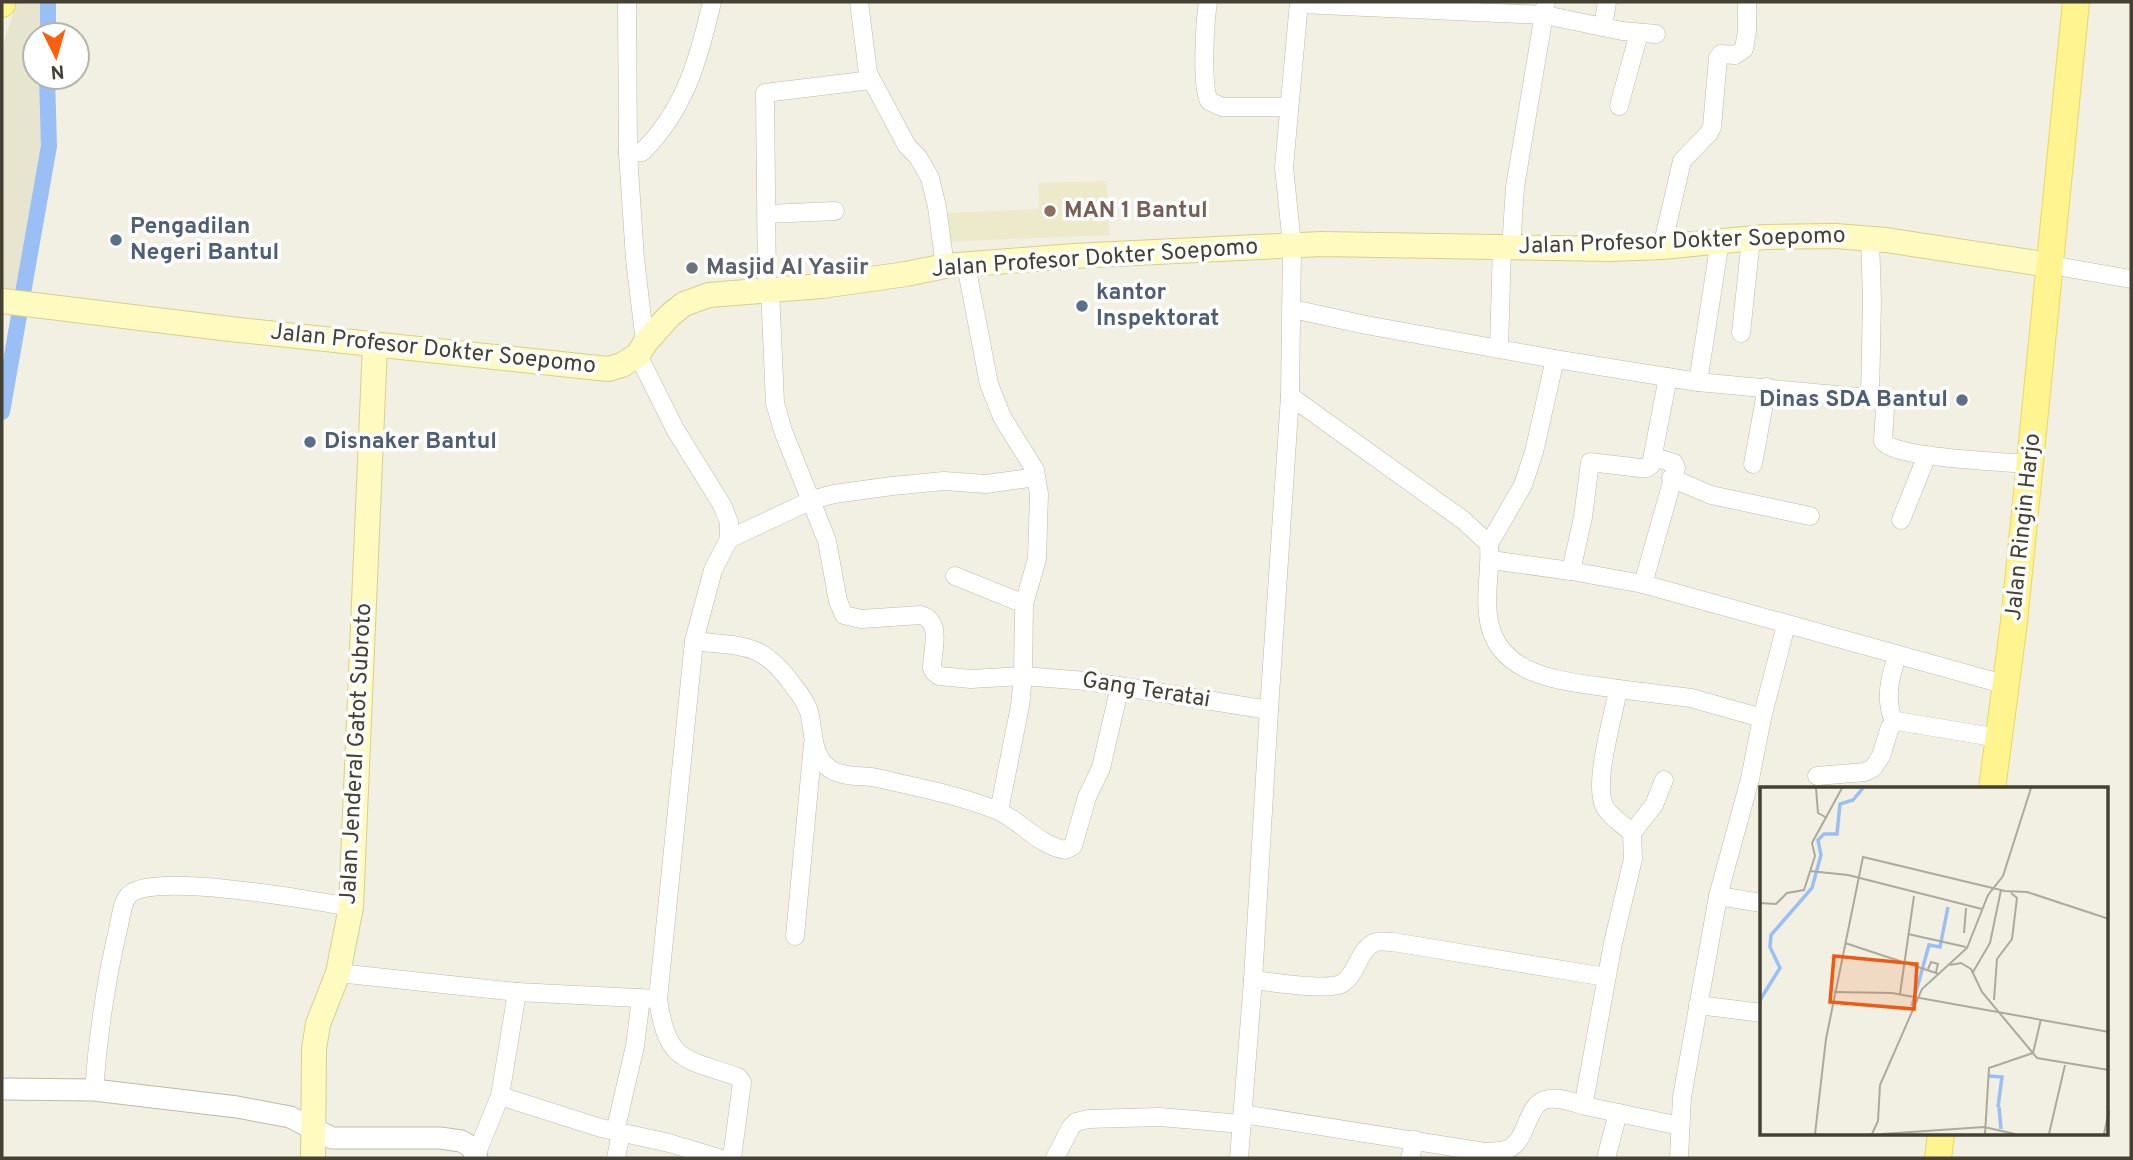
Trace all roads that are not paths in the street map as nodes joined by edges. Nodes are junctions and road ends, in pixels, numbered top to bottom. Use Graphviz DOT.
graph roads {
  1 [pos="627,2"];
  2 [pos="712,2"];
  3 [pos="859,2"];
  4 [pos="1208,2"];
  5 [pos="1608,2"];
  6 [pos="1747,2"];
  7 [pos="2076,2"];
  8 [pos="1299,3"];
  9 [pos="1345,4"];
  10 [pos="1450,5"];
  11 [pos="1546,8"];
  12 [pos="1603,27"];
  13 [pos="872,80"];
  14 [pos="1619,106"];
  15 [pos="1288,107"];
  16 [pos="628,153"];
  17 [pos="835,211"];
  18 [pos="767,214"];
  19 [pos="1870,238"];
  20 [pos="1751,239"];
  21 [pos="1720,241"];
  22 [pos="1292,245"];
  23 [pos="1506,247"];
  24 [pos="1662,247"];
  25 [pos="955,265"];
  26 [pos="2050,265"];
  27 [pos="2131,279"];
  28 [pos="768,289"];
  29 [pos="2,301"];
  30 [pos="1293,309"];
  31 [pos="1741,333"];
  32 [pos="375,345"];
  33 [pos="1499,348"];
  34 [pos="641,349"];
  35 [pos="1555,359"];
  36 [pos="1668,377"];
  37 [pos="1698,382"];
  38 [pos="1767,387"];
  39 [pos="1290,396"];
  40 [pos="1870,398"];
  41 [pos="1927,455"];
  42 [pos="1653,457"];
  43 [pos="1753,464"];
  44 [pos="2030,464"];
  45 [pos="1036,477"];
  46 [pos="1671,478"];
  47 [pos="812,500"];
  48 [pos="1810,516"];
  49 [pos="1901,520"];
  50 [pos="729,539"];
  51 [pos="1490,552"];
  52 [pos="1571,571"];
  53 [pos="955,576"];
  54 [pos="1643,584"];
  55 [pos="1024,604"];
  56 [pos="1786,625"];
  57 [pos="694,641"];
  58 [pos="1897,655"];
  59 [pos="1023,676"];
  60 [pos="2007,685"];
  61 [pos="1120,686"];
  62 [pos="1618,689"];
  63 [pos="1269,710"];
  64 [pos="1762,718"];
  65 [pos="1894,722"];
  66 [pos="1999,738"];
  67 [pos="813,740"];
  68 [pos="1816,776"];
  69 [pos="1664,780"];
  70 [pos="1992,787"];
  71 [pos="999,811"];
  72 [pos="1632,833"];
  73 [pos="1718,896"];
  74 [pos="1760,903"];
  75 [pos="351,907"];
  76 [pos="795,936"];
  77 [pos="338,973"];
  78 [pos="1606,977"];
  79 [pos="1253,980"];
  80 [pos="517,992"];
  81 [pos="649,999"];
  82 [pos="1698,1005"];
  83 [pos="1760,1013"];
  84 [pos="2,1089"];
  85 [pos="93,1090"];
  86 [pos="500,1096"];
  87 [pos="1587,1106"];
  88 [pos="1618,1113"];
  89 [pos="1243,1119"];
  90 [pos="1680,1126"];
  91 [pos="313,1130"];
  92 [pos="618,1133"];
  93 [pos="1941,1136"];
  94 [pos="1415,1140"];
  95 [pos="1512,1154"];
  96 [pos="477,1156"];
  97 [pos="313,1158"];
  98 [pos="616,1158"];
  99 [pos="719,1158"];
  100 [pos="732,1158"];
  101 [pos="1055,1158"];
  102 [pos="1239,1158"];
  103 [pos="1409,1158"];
  104 [pos="1606,1158"];
  105 [pos="1679,1158"];
  106 [pos="1938,1158"];
  1 -- 16 [label="street"];
  2 -- 16 [label="street"];
  3 -- 13 [label="street"];
  4 -- 15 [label="street"];
  5 -- 12 [label="street"];
  6 -- 24 [label="street"];
  7 -- 26 [label="main road, Jalan Ringin Harjo"];
  8 -- 9 [label="street"];
  8 -- 15 [label="street"];
  9 -- 10 [label="street"];
  10 -- 11 [label="street"];
  11 -- 12 [label="street"];
  11 -- 23 [label="street"];
  12 -- 14 [label="street"];
  13 -- 18 [label="street"];
  13 -- 25 [label="street"];
  15 -- 22 [label="street"];
  16 -- 34 [label="street"];
  17 -- 18 [label="street"];
  18 -- 28 [label="street"];
  19 -- 20 [label="main road, Jalan Profesor Dokter Soepomo"];
  19 -- 26 [label="main road, Jalan Profesor Dokter Soepomo"];
  19 -- 40 [label="street"];
  20 -- 21 [label="main road, Jalan Profesor Dokter Soepomo"];
  20 -- 31 [label="street"];
  21 -- 24 [label="main road, Jalan Profesor Dokter Soepomo"];
  21 -- 37 [label="street"];
  22 -- 23 [label="main road, Jalan Profesor Dokter Soepomo"];
  22 -- 25 [label="main road, Jalan Profesor Dokter Soepomo"];
  22 -- 30 [label="street"];
  23 -- 24 [label="main road, Jalan Profesor Dokter Soepomo"];
  23 -- 33 [label="street"];
  25 -- 28 [label="main road, Jalan Profesor Dokter Soepomo"];
  25 -- 45 [label="street"];
  26 -- 27 [label="street"];
  26 -- 44 [label="main road, Jalan Ringin Harjo"];
  28 -- 34 [label="main road, Jalan Profesor Dokter Soepomo"];
  28 -- 47 [label="street"];
  29 -- 32 [label="main road, Jalan Profesor Dokter Soepomo"];
  30 -- 33 [label="street"];
  30 -- 39 [label="street"];
  32 -- 34 [label="main road, Jalan Profesor Dokter Soepomo"];
  32 -- 75 [label="main road, Jalan Jenderal Gatot Subroto"];
  33 -- 35 [label="street"];
  34 -- 50 [label="street"];
  35 -- 36 [label="street"];
  35 -- 51 [label="street"];
  36 -- 37 [label="street"];
  36 -- 42 [label="street"];
  37 -- 38 [label="street"];
  38 -- 40 [label="street"];
  38 -- 43 [label="street"];
  39 -- 51 [label="street"];
  39 -- 63 [label="street"];
  40 -- 41 [label="street"];
  41 -- 44 [label="street"];
  41 -- 49 [label="street"];
  42 -- 46 [label="street"];
  42 -- 52 [label="street"];
  44 -- 60 [label="main road, Jalan Ringin Harjo"];
  45 -- 47 [label="street"];
  45 -- 55 [label="street"];
  46 -- 48 [label="street"];
  46 -- 54 [label="street"];
  47 -- 50 [label="street"];
  47 -- 59 [label="street, Gang Teratai"];
  50 -- 57 [label="street"];
  51 -- 52 [label="street"];
  51 -- 62 [label="street"];
  52 -- 54 [label="street"];
  53 -- 55 [label="street"];
  54 -- 56 [label="street"];
  55 -- 59 [label="street"];
  56 -- 58 [label="street"];
  56 -- 64 [label="street"];
  57 -- 67 [label="street"];
  57 -- 81 [label="street"];
  58 -- 60 [label="street"];
  58 -- 65 [label="street"];
  59 -- 61 [label="street, Gang Teratai"];
  59 -- 71 [label="street"];
  60 -- 66 [label="main road, Jalan Ringin Harjo"];
  61 -- 63 [label="street, Gang Teratai"];
  61 -- 71 [label="street"];
  62 -- 64 [label="street"];
  62 -- 72 [label="street"];
  63 -- 79 [label="street"];
  64 -- 73 [label="street"];
  65 -- 66 [label="street"];
  65 -- 68 [label="street"];
  66 -- 70 [label="main road, Jalan Ringin Harjo"];
  67 -- 71 [label="street"];
  67 -- 76 [label="street"];
  69 -- 72 [label="street"];
  72 -- 78 [label="street"];
  73 -- 74 [label="street"];
  73 -- 82 [label="street"];
  75 -- 77 [label="main road, Jalan Jenderal Gatot Subroto"];
  75 -- 85 [label="street"];
  77 -- 80 [label="street"];
  77 -- 91 [label="main road, Jalan Jenderal Gatot Subroto"];
  78 -- 79 [label="street"];
  78 -- 87 [label="street"];
  79 -- 89 [label="street"];
  80 -- 81 [label="street"];
  80 -- 86 [label="street"];
  81 -- 92 [label="street"];
  81 -- 100 [label="street"];
  82 -- 83 [label="street"];
  82 -- 90 [label="street"];
  84 -- 85 [label="street"];
  85 -- 91 [label="street"];
  86 -- 92 [label="street"];
  86 -- 96 [label="street"];
  87 -- 88 [label="street"];
  87 -- 95 [label="street"];
  88 -- 90 [label="street"];
  88 -- 104 [label="street"];
  89 -- 94 [label="street"];
  89 -- 101 [label="street"];
  89 -- 102 [label="street"];
  90 -- 105 [label="street"];
  91 -- 96 [label="street"];
  91 -- 97 [label="main road, Jalan Jenderal Gatot Subroto"];
  92 -- 98 [label="street"];
  92 -- 99 [label="street"];
  93 -- 106 [label="main road"];
  94 -- 95 [label="street"];
  94 -- 103 [label="street"];
}
